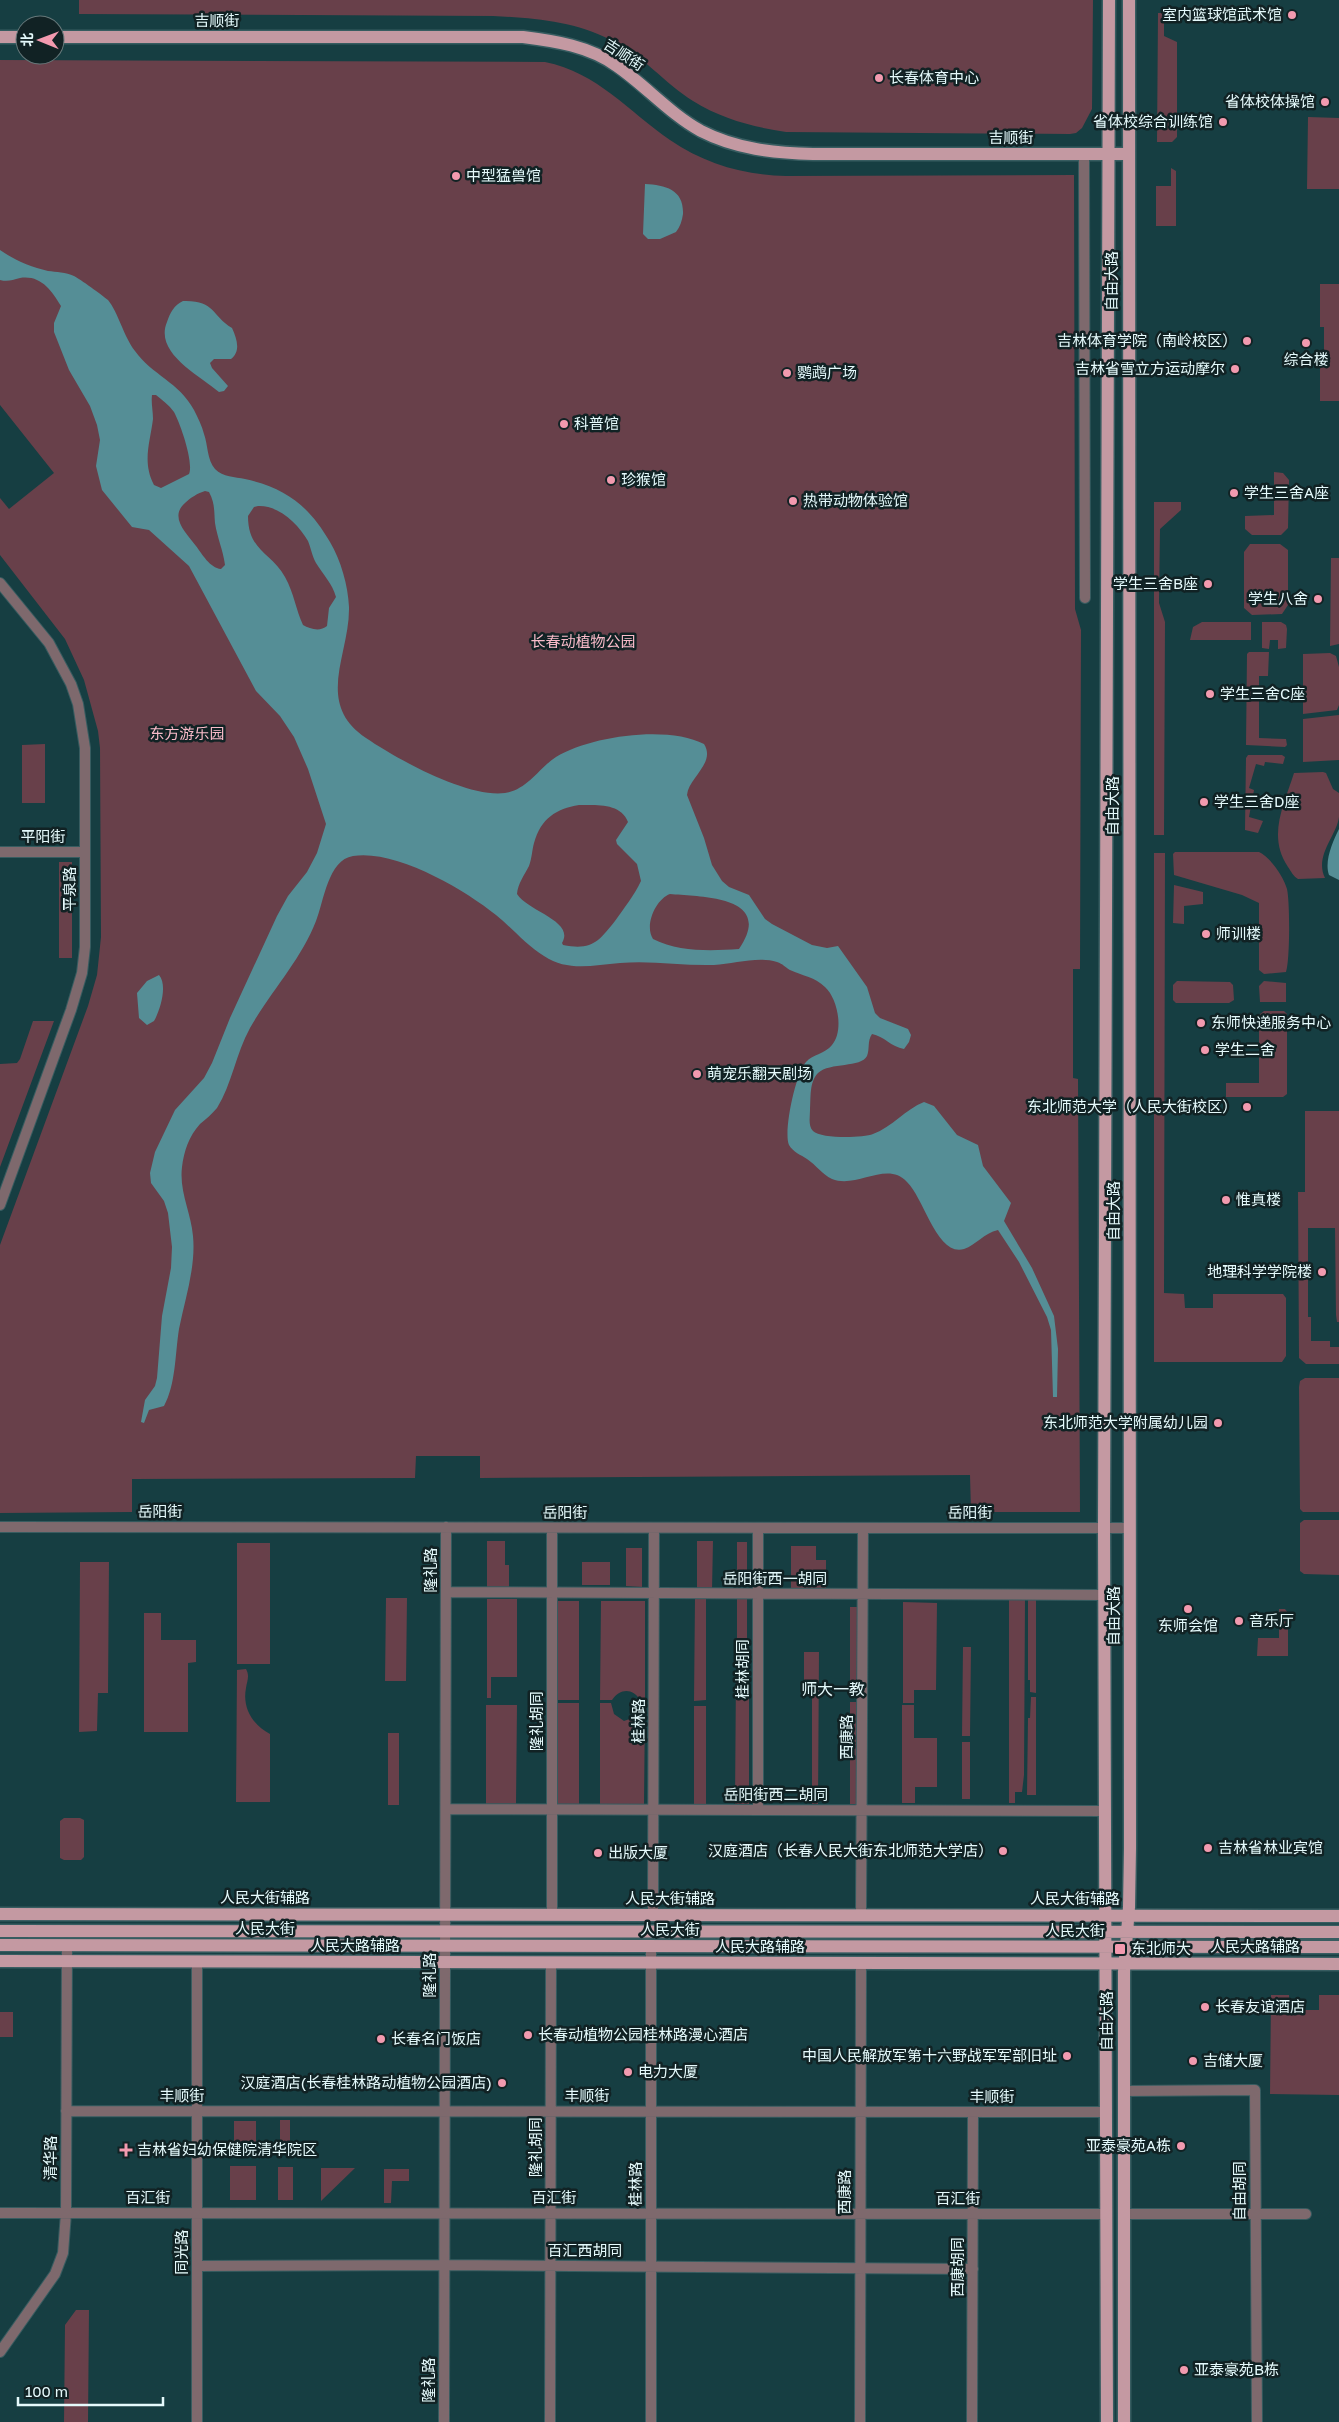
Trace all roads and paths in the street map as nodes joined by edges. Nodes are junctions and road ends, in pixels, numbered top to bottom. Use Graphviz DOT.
graph roads {
  1 [pos="1109,0"];
  2 [pos="1129,0"];
  3 [pos="0,37"];
  4 [pos="15,37"];
  5 [pos="65,37"];
  6 [pos="1084,154"];
  7 [pos="1108,154"];
  8 [pos="1128,154"];
  9 [pos="0,583"];
  10 [pos="1085,598"];
  11 [pos="0,852"];
  12 [pos="85,852"];
  13 [pos="3,1190"];
  14 [pos="0,1205"];
  15 [pos="0,1527"];
  16 [pos="446,1527"];
  17 [pos="552,1528"];
  18 [pos="654,1528"];
  19 [pos="758,1528"];
  20 [pos="862,1528"];
  21 [pos="1104,1528"];
  22 [pos="1130,1528"];
  23 [pos="446,1592"];
  24 [pos="552,1593"];
  25 [pos="654,1593"];
  26 [pos="758,1594"];
  27 [pos="862,1594"];
  28 [pos="1104,1595"];
  29 [pos="446,1809"];
  30 [pos="552,1809"];
  31 [pos="654,1810"];
  32 [pos="758,1810"];
  33 [pos="861,1810"];
  34 [pos="1106,1811"];
  35 [pos="0,1914"];
  36 [pos="446,1915"];
  37 [pos="552,1915"];
  38 [pos="653,1915"];
  39 [pos="861,1915"];
  40 [pos="1106,1915"];
  41 [pos="1128,1916"];
  42 [pos="1339,1916"];
  43 [pos="0,1931"];
  44 [pos="446,1932"];
  45 [pos="1107,1932"];
  46 [pos="1127,1932"];
  47 [pos="1339,1932"];
  48 [pos="0,1945"];
  49 [pos="67,1945"];
  50 [pos="445,1946"];
  51 [pos="650,1946"];
  52 [pos="1107,1947"];
  53 [pos="1126,1947"];
  54 [pos="1339,1948"];
  55 [pos="0,1962"];
  56 [pos="67,1962"];
  57 [pos="197,1962"];
  58 [pos="446,1962"];
  59 [pos="552,1962"];
  60 [pos="651,1963"];
  61 [pos="860,1963"];
  62 [pos="1107,1963"];
  63 [pos="1124,1963"];
  64 [pos="1339,1964"];
  65 [pos="1124,2091"];
  66 [pos="197,2110"];
  67 [pos="445,2110"];
  68 [pos="551,2110"];
  69 [pos="66,2111"];
  70 [pos="651,2111"];
  71 [pos="860,2111"];
  72 [pos="973,2112"];
  73 [pos="1107,2112"];
  74 [pos="0,2213"];
  75 [pos="66,2213"];
  76 [pos="197,2213"];
  77 [pos="445,2213"];
  78 [pos="551,2213"];
  79 [pos="651,2214"];
  80 [pos="860,2214"];
  81 [pos="973,2214"];
  82 [pos="1107,2214"];
  83 [pos="1124,2214"];
  84 [pos="1255,2214"];
  85 [pos="1306,2214"];
  86 [pos="445,2265"];
  87 [pos="197,2266"];
  88 [pos="551,2266"];
  89 [pos="651,2267"];
  90 [pos="860,2268"];
  91 [pos="972,2268"];
  92 [pos="0,2352"];
  93 [pos="197,2422"];
  94 [pos="444,2422"];
  95 [pos="550,2422"];
  96 [pos="651,2422"];
  97 [pos="860,2422"];
  98 [pos="972,2422"];
  99 [pos="1107,2422"];
  100 [pos="1124,2422"];
  101 [pos="1257,2422"];
  1 -- 7 [label="main road, 自由大路"];
  2 -- 8 [label="main road, 自由大路"];
  3 -- 4 [label="main road"];
  5 -- 6 [label="main road, 吉顺街"];
  6 -- 7 [label="main road, 吉顺街"];
  6 -- 10 [label="street"];
  7 -- 8 [label="main road, 吉顺街"];
  7 -- 21 [label="main road, 自由大路"];
  8 -- 22 [label="main road, 自由大路"];
  9 -- 12 [label="street, 平泉路"];
  11 -- 12 [label="street, 平阳街"];
  12 -- 13 [label="street, 平泉路"];
  13 -- 14 [label="street, 平泉路"];
  15 -- 16 [label="street, 岳阳街"];
  16 -- 17 [label="street, 岳阳街"];
  16 -- 23 [label="street, 隆礼路"];
  17 -- 18 [label="street, 岳阳街"];
  17 -- 24 [label="street, 隆礼胡同"];
  18 -- 19 [label="street, 岳阳街"];
  18 -- 25 [label="street, 桂林路"];
  19 -- 20 [label="street, 岳阳街"];
  19 -- 26 [label="street, 桂林胡同"];
  20 -- 21 [label="street, 岳阳街"];
  20 -- 27 [label="street, 西康路"];
  21 -- 22 [label="street, 岳阳街"];
  21 -- 28 [label="main road, 自由大路"];
  22 -- 41 [label="main road, 自由大路"];
  23 -- 24 [label="street, 岳阳街西一胡同"];
  23 -- 29 [label="street, 隆礼路"];
  24 -- 25 [label="street, 岳阳街西一胡同"];
  24 -- 30 [label="street, 隆礼胡同"];
  25 -- 26 [label="street, 岳阳街西一胡同"];
  25 -- 31 [label="street, 桂林路"];
  26 -- 27 [label="street, 岳阳街西一胡同"];
  26 -- 32 [label="street, 桂林胡同"];
  27 -- 28 [label="street, 岳阳街西一胡同"];
  27 -- 33 [label="street, 西康路"];
  28 -- 34 [label="main road, 自由大路"];
  29 -- 30 [label="street, 岳阳街西二胡同"];
  29 -- 36 [label="street, 隆礼路"];
  30 -- 31 [label="street, 岳阳街西二胡同"];
  30 -- 37 [label="street, 隆礼胡同"];
  31 -- 32 [label="street, 岳阳街西二胡同"];
  31 -- 38 [label="street, 桂林路"];
  32 -- 33 [label="street, 岳阳街西二胡同"];
  33 -- 34 [label="street, 岳阳街西二胡同"];
  33 -- 39 [label="street, 西康路"];
  34 -- 40 [label="main road, 自由大路"];
  35 -- 36 [label="main road, 人民大街辅路"];
  36 -- 37 [label="main road, 人民大街辅路"];
  36 -- 44 [label="street, 隆礼路"];
  37 -- 38 [label="main road, 人民大街辅路"];
  38 -- 39 [label="main road, 人民大街辅路"];
  39 -- 40 [label="main road, 人民大街辅路"];
  40 -- 41 [label="main road, 人民大街辅路"];
  40 -- 45 [label="main road, 自由大路"];
  41 -- 42 [label="main road, 人民大街辅路"];
  41 -- 46 [label="main road, 自由大路"];
  43 -- 44 [label="main road, 人民大街"];
  44 -- 45 [label="main road, 人民大街"];
  44 -- 50 [label="street, 隆礼路"];
  45 -- 46 [label="main road, 人民大街"];
  45 -- 52 [label="main road, 自由大路"];
  46 -- 47 [label="main road, 人民大街"];
  46 -- 53 [label="main road, 自由大路"];
  48 -- 49 [label="main road, 人民大街"];
  49 -- 50 [label="main road, 人民大街"];
  49 -- 56 [label="street, 清华路"];
  50 -- 51 [label="main road, 人民大街"];
  50 -- 58 [label="street, 隆礼路"];
  51 -- 52 [label="main road, 人民大街"];
  51 -- 60 [label="street, 桂林路"];
  52 -- 53 [label="main road, 人民大街"];
  52 -- 62 [label="main road, 自由大路"];
  53 -- 54 [label="main road, 人民大街"];
  53 -- 63 [label="main road, 自由大路"];
  55 -- 56 [label="main road, 人民大路辅路"];
  56 -- 57 [label="main road, 人民大路辅路"];
  56 -- 69 [label="street, 清华路"];
  57 -- 58 [label="main road, 人民大路辅路"];
  57 -- 66 [label="street, 同光路"];
  58 -- 59 [label="main road, 人民大路辅路"];
  58 -- 67 [label="street, 隆礼路"];
  59 -- 60 [label="main road, 人民大路辅路"];
  59 -- 68 [label="street, 隆礼胡同"];
  60 -- 61 [label="main road, 人民大路辅路"];
  60 -- 70 [label="street, 桂林路"];
  61 -- 62 [label="main road, 人民大路辅路"];
  61 -- 71 [label="street, 西康路"];
  62 -- 63 [label="main road, 人民大路辅路"];
  62 -- 73 [label="main road, 自由大路"];
  63 -- 64 [label="main road, 人民大路辅路"];
  63 -- 65 [label="main road, 自由大路"];
  65 -- 83 [label="main road, 自由大路"];
  65 -- 84 [label="street, 自由胡同"];
  66 -- 67 [label="street, 丰顺街"];
  66 -- 69 [label="street, 丰顺街"];
  66 -- 76 [label="street, 同光路"];
  67 -- 68 [label="street, 丰顺街"];
  67 -- 77 [label="street, 隆礼路"];
  68 -- 70 [label="street, 丰顺街"];
  68 -- 78 [label="street, 隆礼胡同"];
  69 -- 75 [label="street, 清华路"];
  70 -- 71 [label="street, 丰顺街"];
  70 -- 79 [label="street, 桂林路"];
  71 -- 72 [label="street, 丰顺街"];
  71 -- 80 [label="street, 西康路"];
  72 -- 73 [label="street, 丰顺街"];
  72 -- 81 [label="street, 西康胡同"];
  73 -- 82 [label="main road, 自由大路"];
  74 -- 75 [label="street, 百汇街"];
  75 -- 76 [label="street, 百汇街"];
  75 -- 92 [label="street, 清华路"];
  76 -- 77 [label="street, 百汇街"];
  76 -- 87 [label="street, 同光路"];
  77 -- 78 [label="street, 百汇街"];
  77 -- 86 [label="street, 隆礼路"];
  78 -- 79 [label="street, 百汇街"];
  78 -- 88 [label="street, 隆礼胡同"];
  79 -- 80 [label="street, 百汇街"];
  79 -- 89 [label="street, 桂林路"];
  80 -- 81 [label="street, 百汇街"];
  80 -- 90 [label="street, 西康路"];
  81 -- 82 [label="street, 百汇街"];
  81 -- 91 [label="street, 西康胡同"];
  82 -- 99 [label="main road, 自由大路"];
  83 -- 84 [label="street"];
  83 -- 100 [label="main road, 自由大路"];
  84 -- 85 [label="street"];
  84 -- 101 [label="street, 自由胡同"];
  86 -- 87 [label="street, 百汇西胡同"];
  86 -- 88 [label="street, 百汇西胡同"];
  86 -- 94 [label="street, 隆礼路"];
  87 -- 93 [label="street, 同光路"];
  88 -- 89 [label="street, 百汇西胡同"];
  88 -- 95 [label="street, 隆礼胡同"];
  89 -- 90 [label="street, 百汇西胡同"];
  89 -- 96 [label="street, 桂林路"];
  90 -- 91 [label="street, 百汇西胡同"];
  90 -- 97 [label="street, 西康路"];
  91 -- 98 [label="street, 西康胡同"];
}
